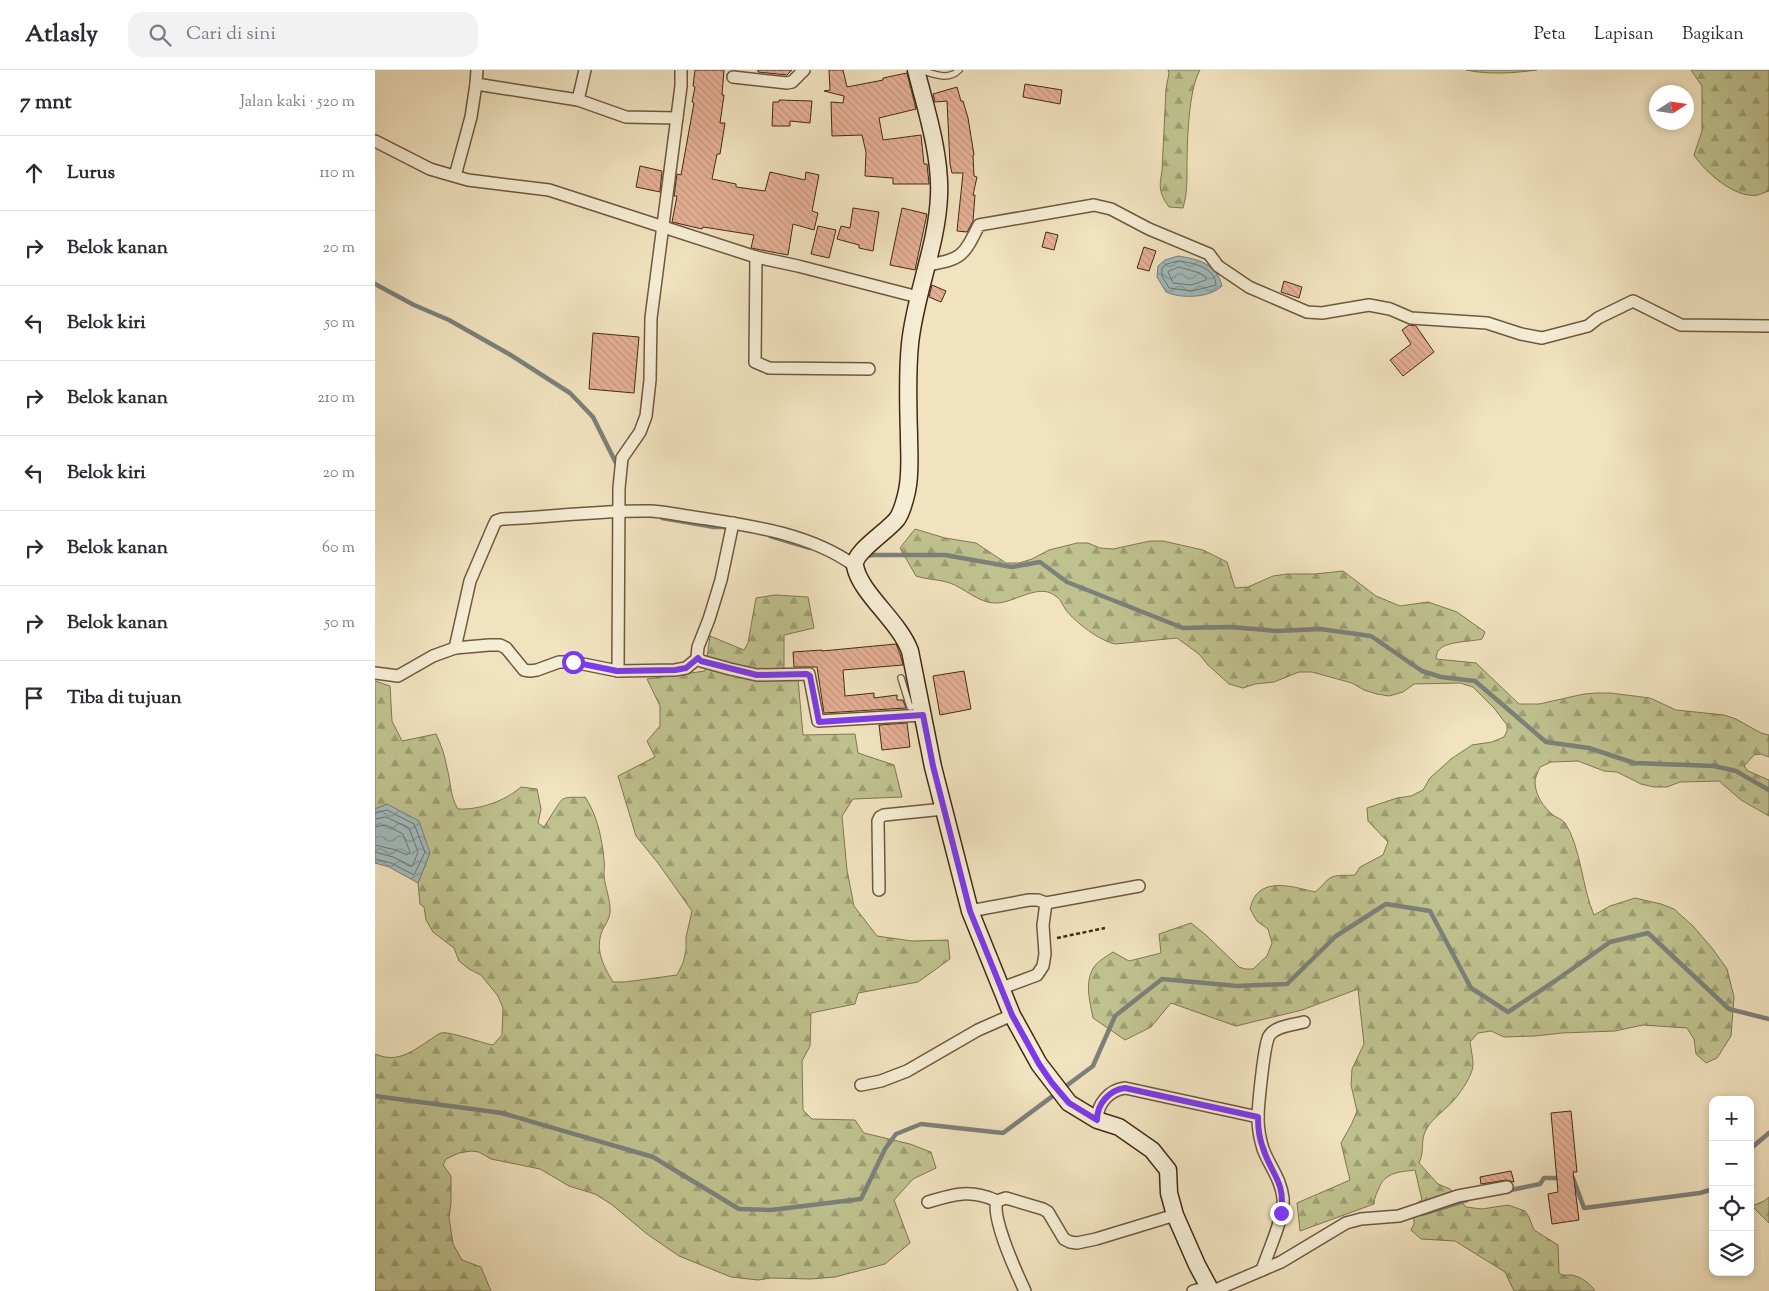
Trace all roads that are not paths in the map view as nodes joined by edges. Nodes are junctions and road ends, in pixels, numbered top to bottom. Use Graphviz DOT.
graph roads {
  1 [pos="477,70"];
  2 [pos="585,70"];
  3 [pos="681,70"];
  4 [pos="804,70"];
  5 [pos="916,70"];
  6 [pos="920,70"];
  7 [pos="959,70"];
  8 [pos="733,77"];
  9 [pos="476,84"];
  10 [pos="578,100"];
  11 [pos="677,118"];
  12 [pos="375,141"];
  13 [pos="455,176"];
  14 [pos="663,227"];
  15 [pos="756,257"];
  16 [pos="927,265"];
  17 [pos="918,297"];
  18 [pos="1769,326"];
  19 [pos="869,369"];
  20 [pos="619,511"];
  21 [pos="733,523"];
  22 [pos="857,561"];
  23 [pos="456,642"];
  24 [pos="698,658"];
  25 [pos="617,671"];
  26 [pos="375,673"];
  27 [pos="901,678"];
  28 [pos="922,710"];
  29 [pos="944,809"];
  30 [pos="1139,886"];
  31 [pos="879,890"];
  32 [pos="1046,903"];
  33 [pos="970,911"];
  34 [pos="1002,988"];
  35 [pos="1012,1015"];
  36 [pos="1304,1022"];
  37 [pos="861,1085"];
  38 [pos="1258,1117"];
  39 [pos="1097,1120"];
  40 [pos="1507,1187"];
  41 [pos="997,1200"];
  42 [pos="928,1202"];
  43 [pos="1175,1215"];
  44 [pos="1261,1270"];
  45 [pos="1207,1290"];
  46 [pos="1025,1291"];
  1 -- 9 [label="street"];
  2 -- 10 [label="street"];
  3 -- 11 [label="street"];
  4 -- 8 [label="street"];
  5 -- 16 [label="street"];
  6 -- 7 [label="lane"];
  9 -- 10 [label="street"];
  9 -- 13 [label="street"];
  10 -- 11 [label="street"];
  11 -- 14 [label="street"];
  12 -- 13 [label="street"];
  13 -- 14 [label="street"];
  14 -- 15 [label="street"];
  14 -- 20 [label="street"];
  15 -- 17 [label="street"];
  15 -- 19 [label="street"];
  16 -- 17 [label="street"];
  16 -- 18 [label="street"];
  17 -- 22 [label="street"];
  20 -- 21 [label="street"];
  20 -- 23 [label="street"];
  20 -- 25 [label="street"];
  21 -- 22 [label="street"];
  21 -- 24 [label="street"];
  22 -- 28 [label="street"];
  23 -- 25 [label="street"];
  23 -- 26 [label="street"];
  24 -- 25 [label="street"];
  24 -- 28 [label="street"];
  27 -- 28 [label="lane"];
  28 -- 29 [label="street"];
  29 -- 31 [label="street"];
  29 -- 33 [label="street"];
  30 -- 32 [label="street"];
  32 -- 33 [label="street"];
  32 -- 34 [label="street"];
  33 -- 34 [label="street"];
  34 -- 35 [label="street"];
  35 -- 37 [label="street"];
  35 -- 39 [label="street"];
  36 -- 38 [label="street"];
  38 -- 39 [label="street"];
  38 -- 44 [label="street"];
  39 -- 43 [label="street"];
  40 -- 44 [label="street"];
  41 -- 42 [label="street"];
  41 -- 43 [label="street"];
  41 -- 46 [label="street"];
  43 -- 45 [label="street"];
  44 -- 45 [label="street"];
}
